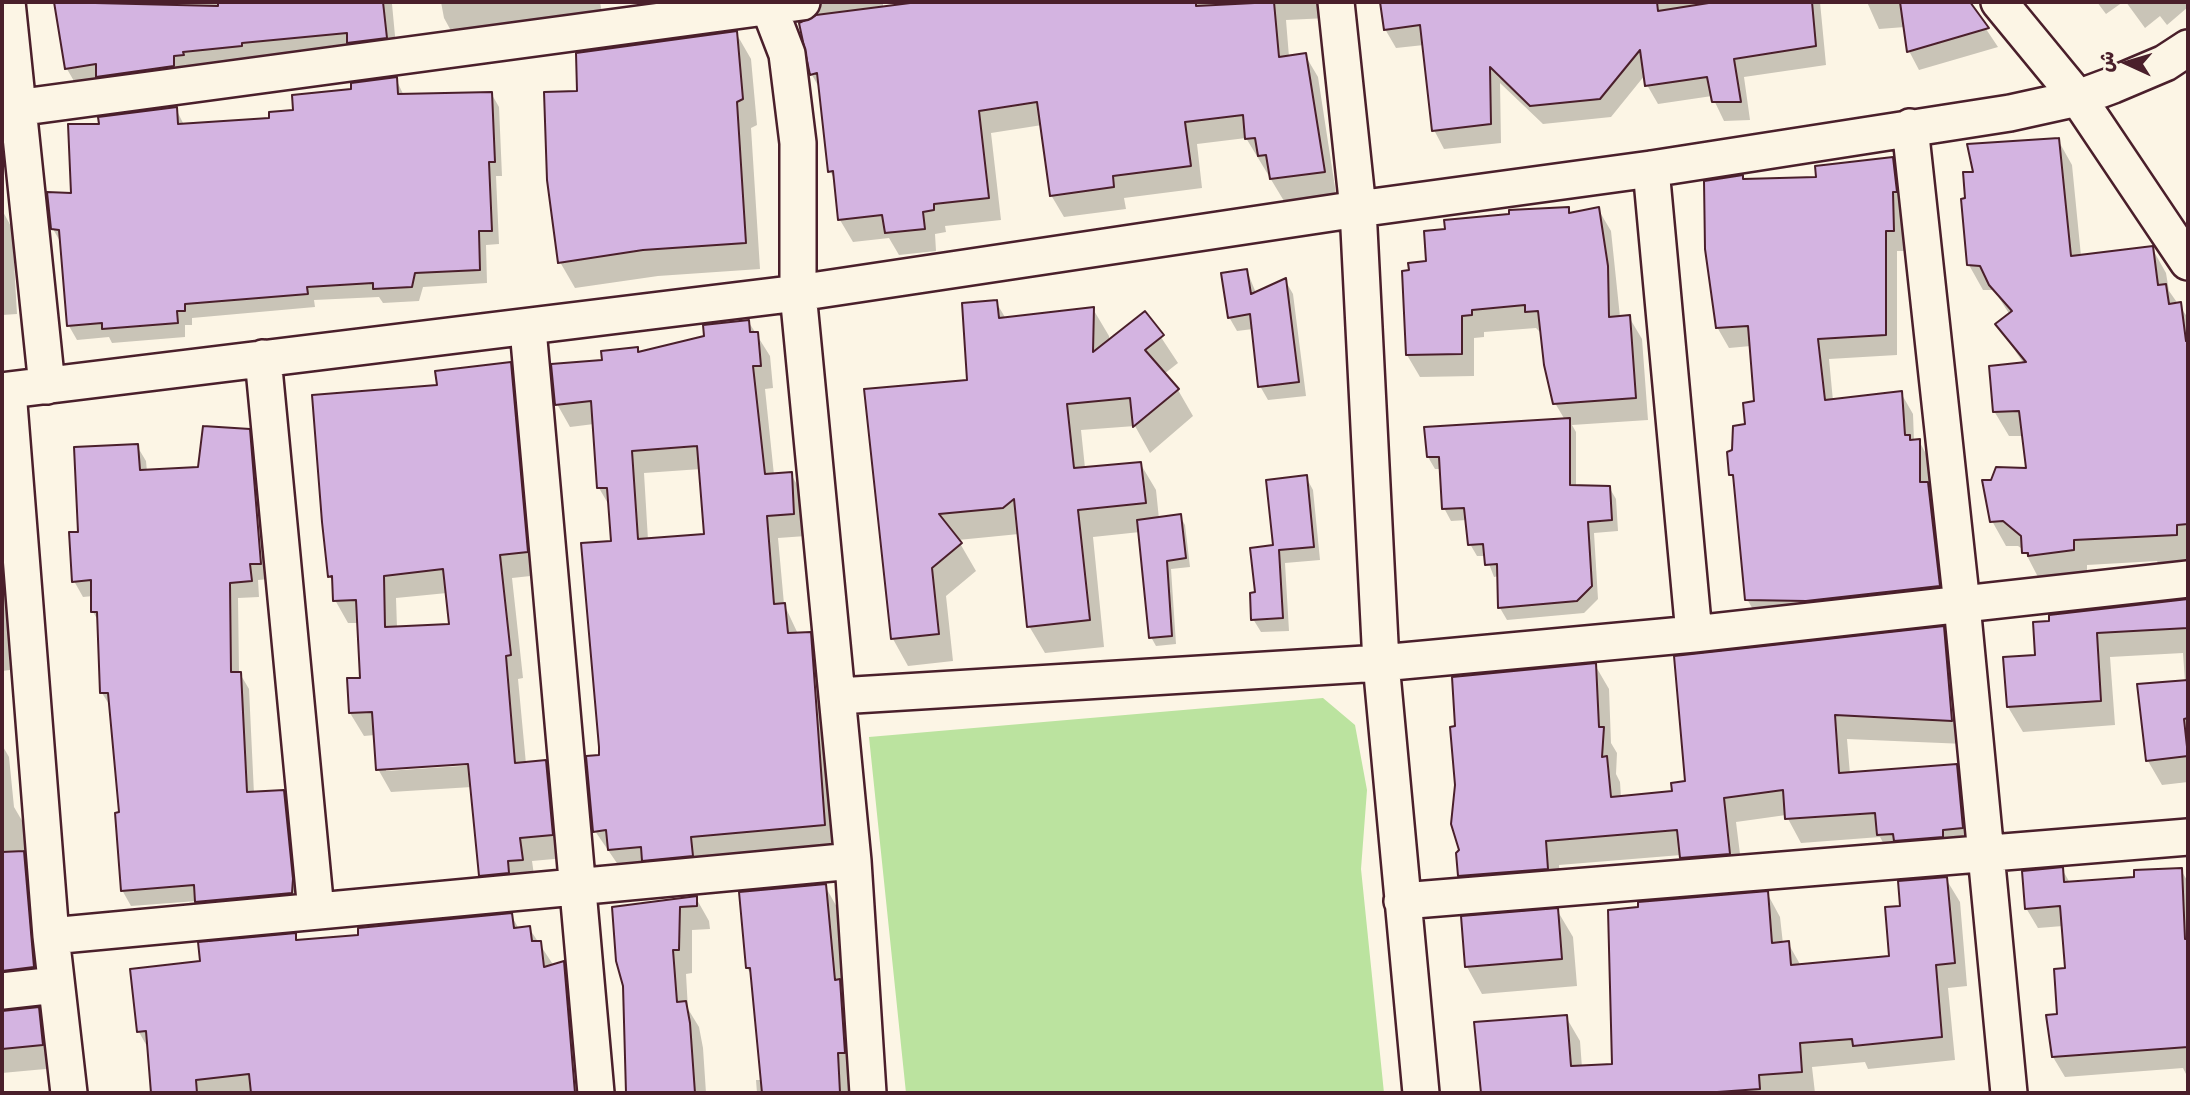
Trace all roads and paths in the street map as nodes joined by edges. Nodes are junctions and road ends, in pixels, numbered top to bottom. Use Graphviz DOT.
graph roads {
  1 [pos="7,2"];
  2 [pos="802,2"];
  3 [pos="1336,2"];
  4 [pos="1999,2"];
  5 [pos="768,4"];
  6 [pos="2188,48"];
  7 [pos="2078,98"];
  8 [pos="11,109"];
  9 [pos="1910,127"];
  10 [pos="1651,169"];
  11 [pos="1357,209"];
  12 [pos="2188,262"];
  13 [pos="798,293"];
  14 [pos="528,329"];
  15 [pos="263,359"];
  16 [pos="47,386"];
  17 [pos="5,391"];
  18 [pos="2188,579"];
  19 [pos="1962,604"];
  20 [pos="1694,634"];
  21 [pos="1381,663"];
  22 [pos="838,696"];
  23 [pos="2188,837"];
  24 [pos="1985,854"];
  25 [pos="853,861"];
  26 [pos="579,885"];
  27 [pos="1402,901"];
  28 [pos="316,911"];
  29 [pos="51,936"];
  30 [pos="56,985"];
  31 [pos="2,991"];
  32 [pos="69,1093"];
  33 [pos="596,1093"];
  34 [pos="869,1093"];
  35 [pos="1421,1093"];
  36 [pos="2009,1093"];
  1 -- 8 [label="street"];
  2 -- 5 [label="street"];
  3 -- 11 [label="street"];
  4 -- 7 [label="street"];
  5 -- 8 [label="street"];
  5 -- 13 [label="street"];
  6 -- 7 [label="street"];
  7 -- 9 [label="street"];
  7 -- 12 [label="street"];
  8 -- 16 [label="street"];
  9 -- 10 [label="street"];
  9 -- 19 [label="street"];
  10 -- 11 [label="street"];
  10 -- 20 [label="street"];
  11 -- 13 [label="street"];
  11 -- 21 [label="street"];
  13 -- 14 [label="street"];
  13 -- 22 [label="street"];
  14 -- 15 [label="street"];
  14 -- 26 [label="street"];
  15 -- 16 [label="street"];
  15 -- 28 [label="street"];
  16 -- 17 [label="street"];
  17 -- 29 [label="street"];
  18 -- 19 [label="street"];
  19 -- 20 [label="street"];
  19 -- 24 [label="street"];
  20 -- 21 [label="street"];
  21 -- 22 [label="street"];
  21 -- 27 [label="street"];
  22 -- 25 [label="street"];
  23 -- 24 [label="street"];
  24 -- 27 [label="street"];
  24 -- 36 [label="street"];
  25 -- 26 [label="street"];
  25 -- 34 [label="street"];
  26 -- 28 [label="street"];
  26 -- 33 [label="street"];
  27 -- 35 [label="street"];
  28 -- 29 [label="street"];
  29 -- 30 [label="street"];
  30 -- 31 [label="street"];
  30 -- 32 [label="street"];
}
